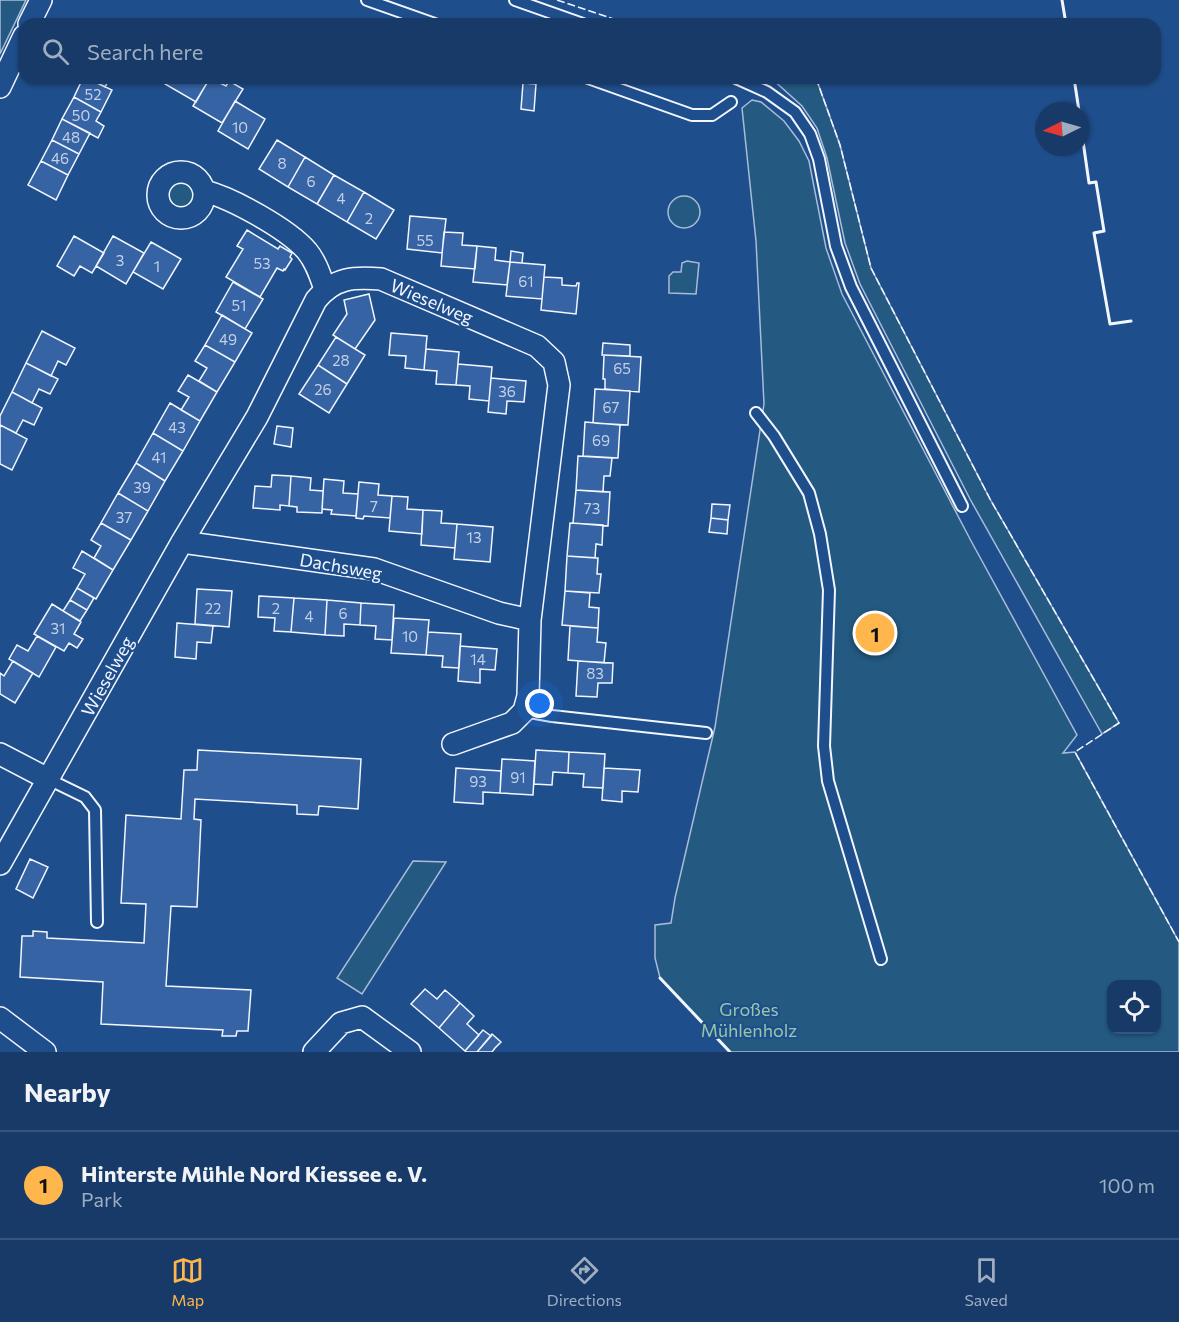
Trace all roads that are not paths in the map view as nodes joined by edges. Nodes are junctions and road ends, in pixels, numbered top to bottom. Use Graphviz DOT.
graph roads {
  1 [pos="41,0"];
  2 [pos="367,0"];
  3 [pos="515,0"];
  4 [pos="32,18"];
  5 [pos="418,18"];
  6 [pos="566,18"];
  7 [pos="18,49"];
  8 [pos="605,84"];
  9 [pos="749,84"];
  10 [pos="0,87"];
  11 [pos="731,102"];
  12 [pos="204,191"];
  13 [pos="325,289"];
  14 [pos="756,413"];
  15 [pos="962,506"];
  16 [pos="182,542"];
  17 [pos="530,620"];
  18 [pos="524,711"];
  19 [pos="706,733"];
  20 [pos="453,744"];
  21 [pos="0,754"];
  22 [pos="48,779"];
  23 [pos="0,864"];
  24 [pos="97,922"];
  25 [pos="881,959"];
  26 [pos="0,1018"];
  27 [pos="45,1052"];
  28 [pos="315,1052"];
  29 [pos="411,1052"];
  1 -- 4 [label="street"];
  2 -- 5 [label="lane"];
  3 -- 6 [label="lane"];
  7 -- 10 [label="street"];
  8 -- 11 [label="lane"];
  9 -- 15 [label="lane"];
  12 -- 13 [label="street"];
  13 -- 16 [label="street, Wieselweg"];
  13 -- 17 [label="street, Wieselweg"];
  14 -- 25 [label="lane"];
  16 -- 17 [label="street, Dachsweg"];
  16 -- 22 [label="street, Wieselweg"];
  17 -- 18 [label="street, Wieselweg"];
  18 -- 19 [label="lane"];
  18 -- 20 [label="street"];
  21 -- 22 [label="street"];
  22 -- 23 [label="street, Wieselweg"];
  22 -- 24 [label="lane"];
  26 -- 27 [label="street"];
  28 -- 29 [label="street"];
}
